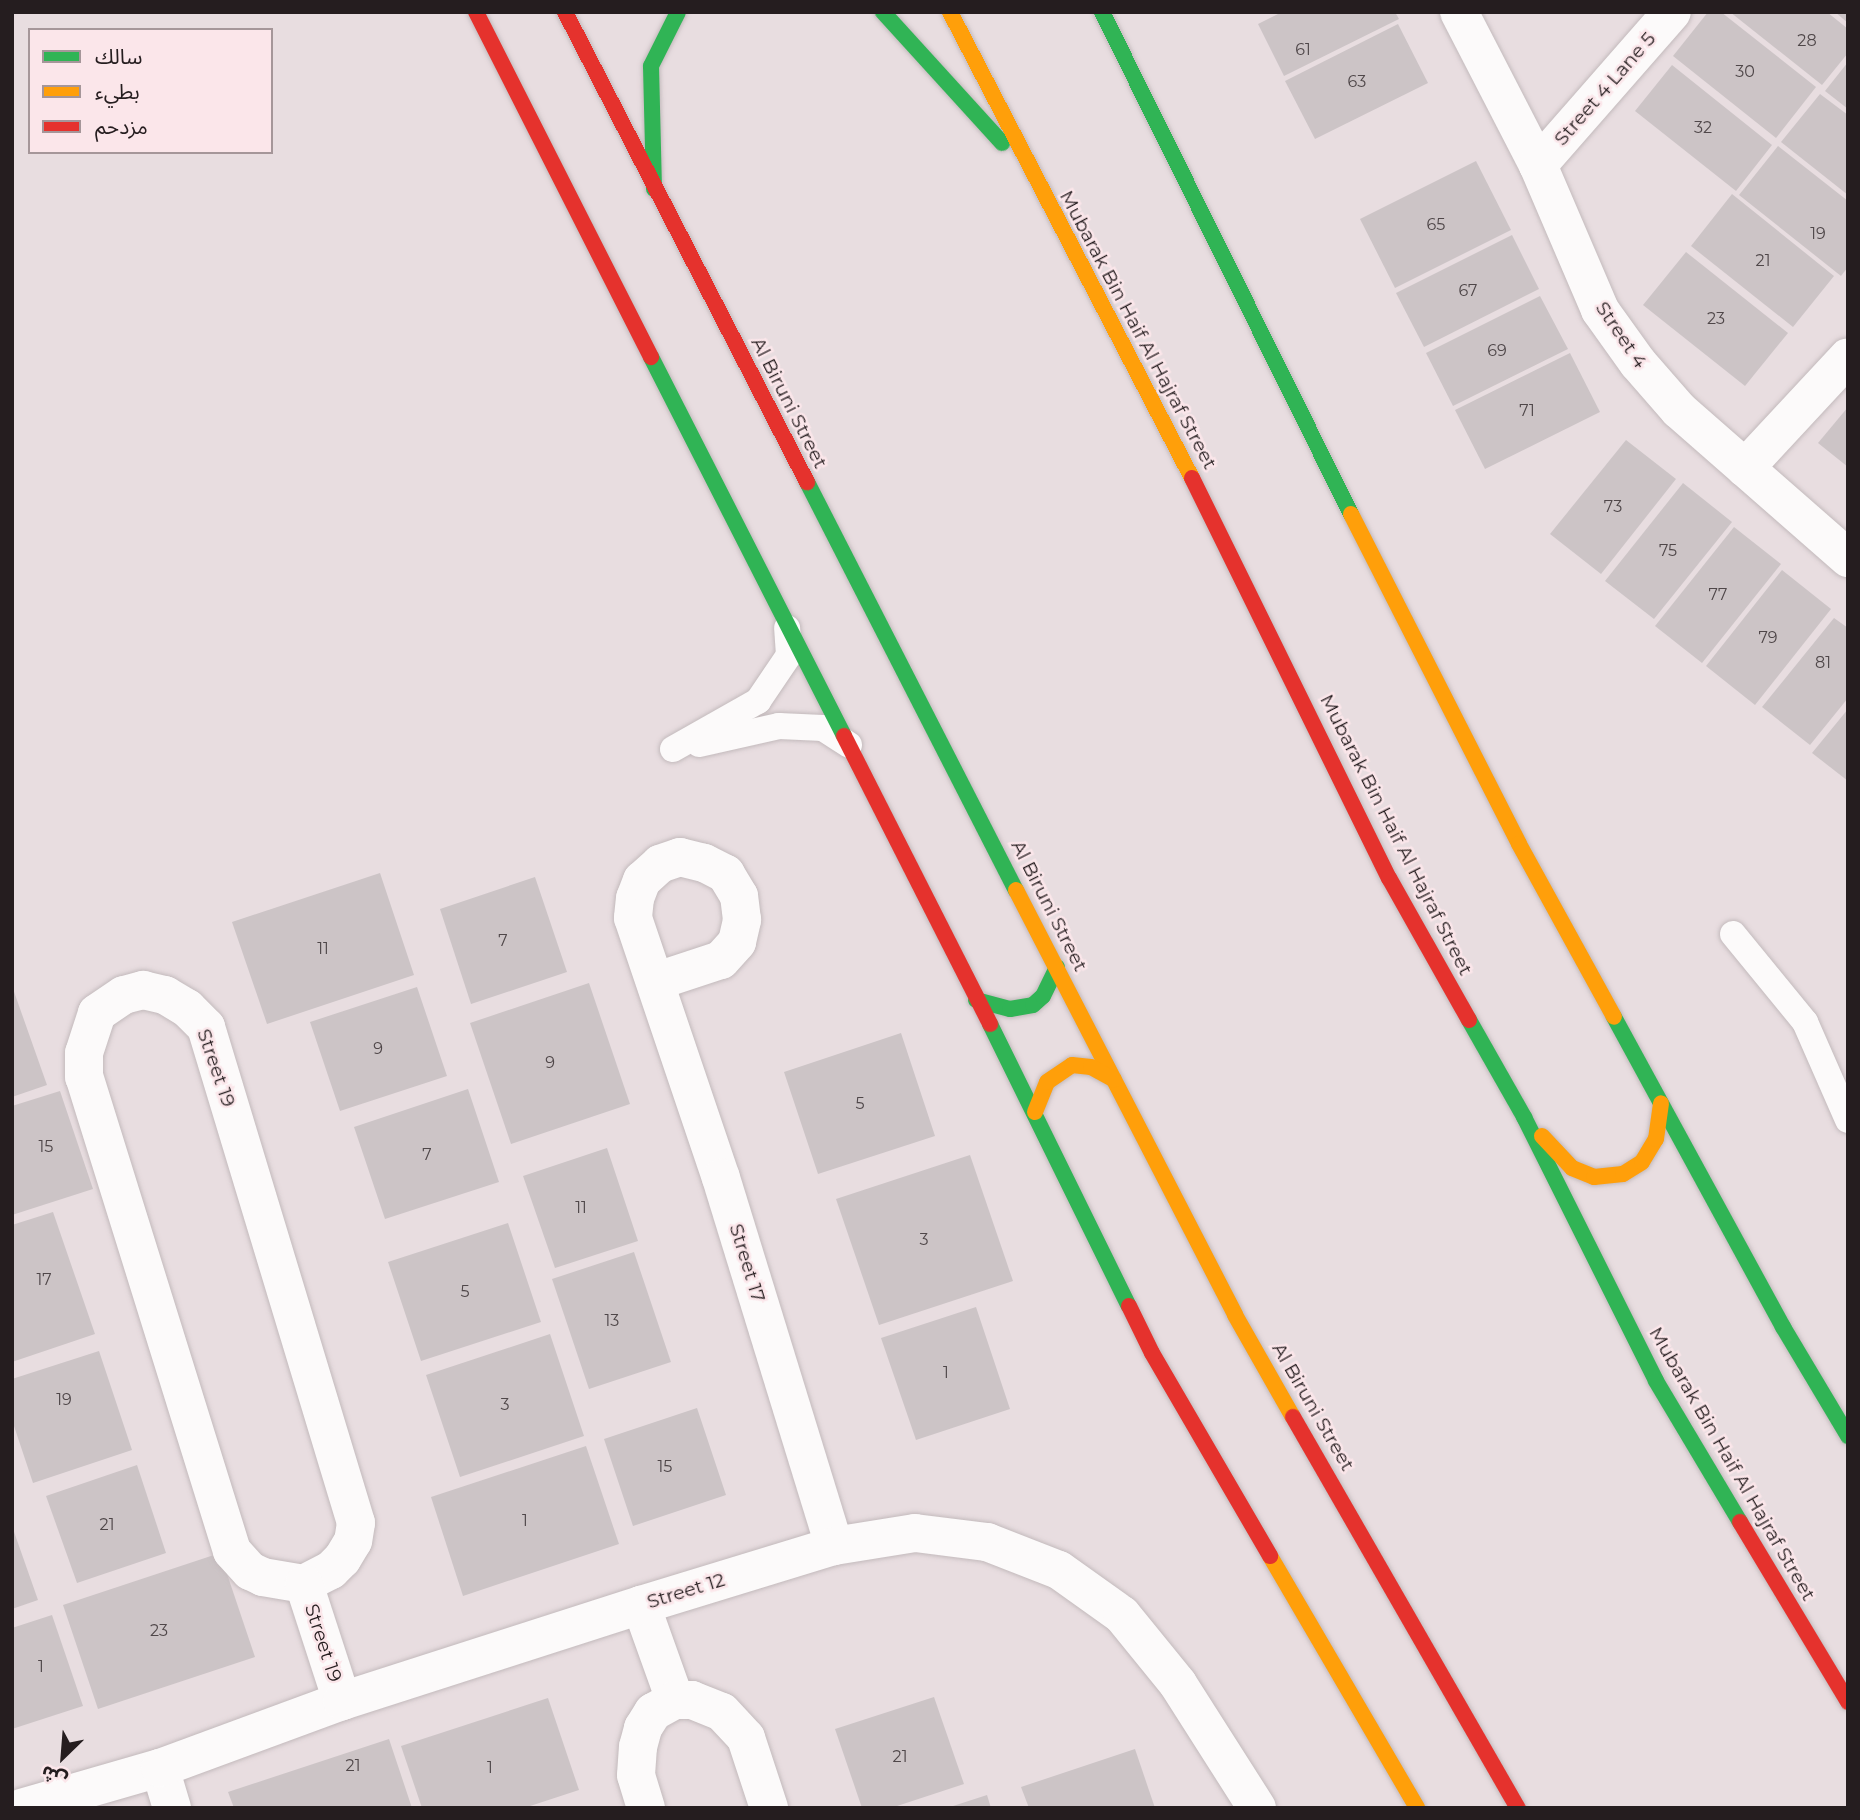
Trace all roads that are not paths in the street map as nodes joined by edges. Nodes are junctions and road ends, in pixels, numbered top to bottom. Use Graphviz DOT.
graph roads {
  1 [pos="476,12"];
  2 [pos="565,12"];
  3 [pos="678,12"];
  4 [pos="884,12"];
  5 [pos="950,12"];
  6 [pos="1102,12"];
  7 [pos="1459,12"];
  8 [pos="1672,12"];
  9 [pos="1538,165"];
  10 [pos="1036,181"];
  11 [pos="654,189"];
  12 [pos="1848,357"];
  13 [pos="1745,468"];
  14 [pos="1848,558"];
  15 [pos="787,622"];
  16 [pos="849,745"];
  17 [pos="1733,934"];
  18 [pos="1057,967"];
  19 [pos="657,981"];
  20 [pos="976,1000"];
  21 [pos="1114,1080"];
  22 [pos="1661,1103"];
  23 [pos="1035,1112"];
  24 [pos="1524,1117"];
  25 [pos="1848,1120"];
  26 [pos="1848,1436"];
  27 [pos="834,1546"];
  28 [pos="303,1584"];
  29 [pos="641,1605"];
  30 [pos="675,1700"];
  31 [pos="342,1701"];
  32 [pos="1848,1702"];
  33 [pos="160,1768"];
  34 [pos="21,1808"];
  35 [pos="172,1808"];
  36 [pos="646,1808"];
  37 [pos="769,1808"];
  38 [pos="1257,1808"];
  39 [pos="1417,1808"];
  40 [pos="1518,1808"];
  1 -- 15 [label="street"];
  2 -- 11 [label="street, Al Biruni Street"];
  3 -- 11 [label="street"];
  4 -- 10 [label="street"];
  5 -- 10 [label="street, Mubarak Bin Haif Al Hajraf Street"];
  6 -- 22 [label="street"];
  7 -- 9 [label="street, Street 4"];
  8 -- 9 [label="street, Street 4 Lane 5"];
  9 -- 13 [label="street, Street 4"];
  10 -- 24 [label="street, Mubarak Bin Haif Al Hajraf Street"];
  11 -- 18 [label="street, Al Biruni Street"];
  12 -- 13 [label="street"];
  13 -- 14 [label="street, Street 4"];
  15 -- 16 [label="street"];
  15 -- 16 [label="lane"];
  16 -- 20 [label="street"];
  17 -- 25 [label="lane"];
  18 -- 20 [label="street"];
  18 -- 21 [label="street, Al Biruni Street"];
  19 -- 27 [label="street, Street 17"];
  20 -- 23 [label="street"];
  21 -- 23 [label="street"];
  21 -- 40 [label="street, Al Biruni Street"];
  22 -- 24 [label="street"];
  22 -- 26 [label="street"];
  23 -- 39 [label="street"];
  24 -- 32 [label="street, Mubarak Bin Haif Al Hajraf Street"];
  27 -- 29 [label="street, Street 12"];
  27 -- 38 [label="street, Street 12"];
  28 -- 28 [label="street, Street 19"];
  28 -- 31 [label="street, Street 19"];
  29 -- 30 [label="street"];
  29 -- 31 [label="street, Street 12"];
  30 -- 36 [label="street"];
  30 -- 37 [label="street"];
  31 -- 33 [label="street, Street 12"];
  33 -- 34 [label="street, Street 12"];
  33 -- 35 [label="street"];
}
